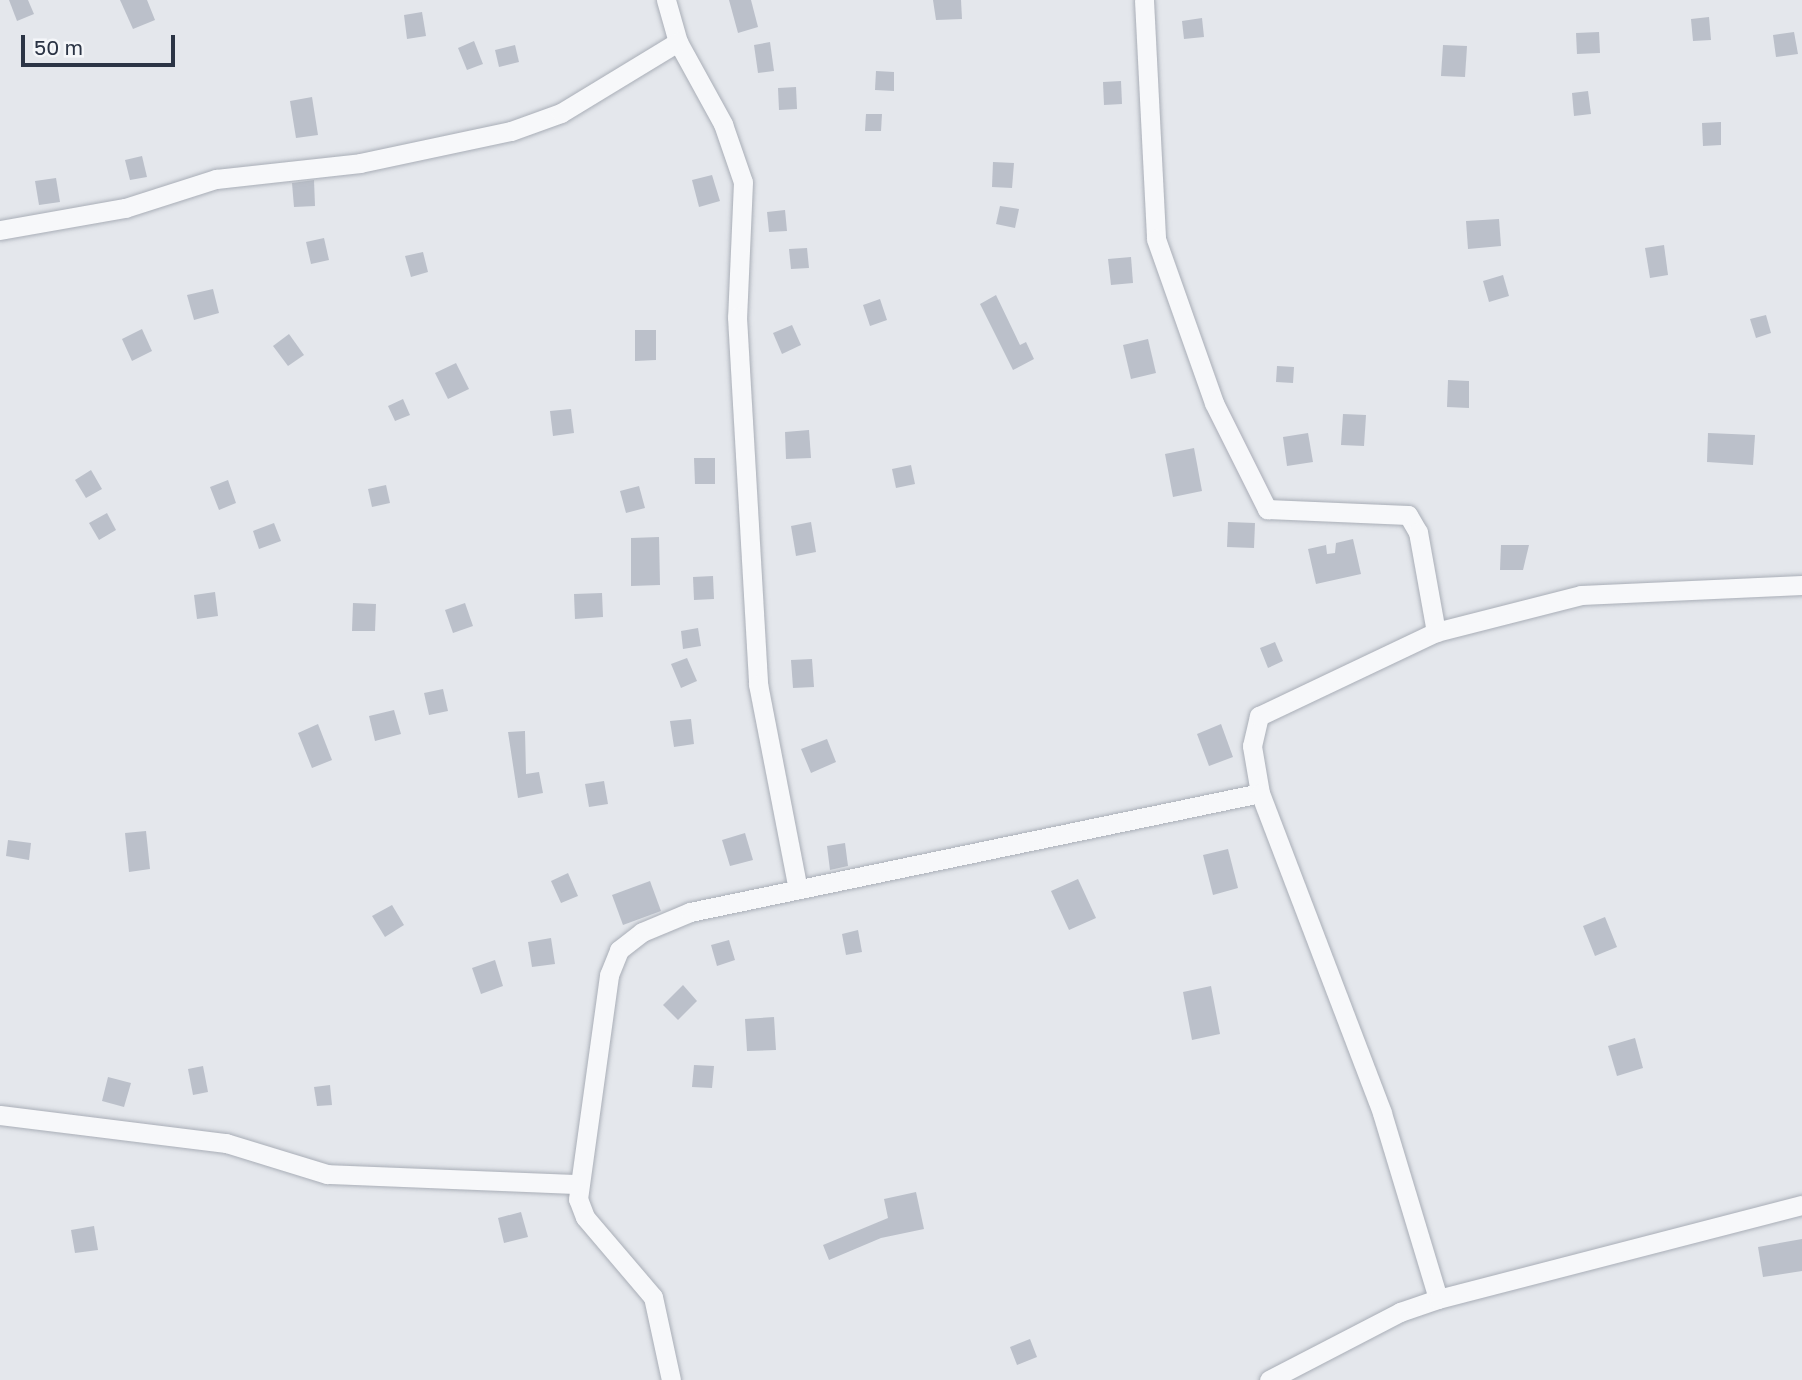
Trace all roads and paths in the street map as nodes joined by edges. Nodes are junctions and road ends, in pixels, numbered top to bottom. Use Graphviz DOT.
graph roads {
  1 [pos="666,0"];
  2 [pos="1144,0"];
  3 [pos="678,42"];
  4 [pos="0,230"];
  5 [pos="1802,585"];
  6 [pos="1436,632"];
  7 [pos="1260,793"];
  8 [pos="798,889"];
  9 [pos="0,1115"];
  10 [pos="578,1184"];
  11 [pos="1802,1205"];
  12 [pos="1438,1299"];
  13 [pos="671,1380"];
  14 [pos="1269,1380"];
  1 -- 3 [label="street"];
  2 -- 6 [label="street"];
  3 -- 4 [label="street"];
  3 -- 8 [label="street"];
  5 -- 6 [label="street"];
  6 -- 7 [label="street"];
  7 -- 8 [label="street"];
  7 -- 12 [label="street"];
  8 -- 10 [label="street"];
  9 -- 10 [label="street"];
  10 -- 13 [label="street"];
  11 -- 12 [label="street"];
  12 -- 14 [label="street"];
}
